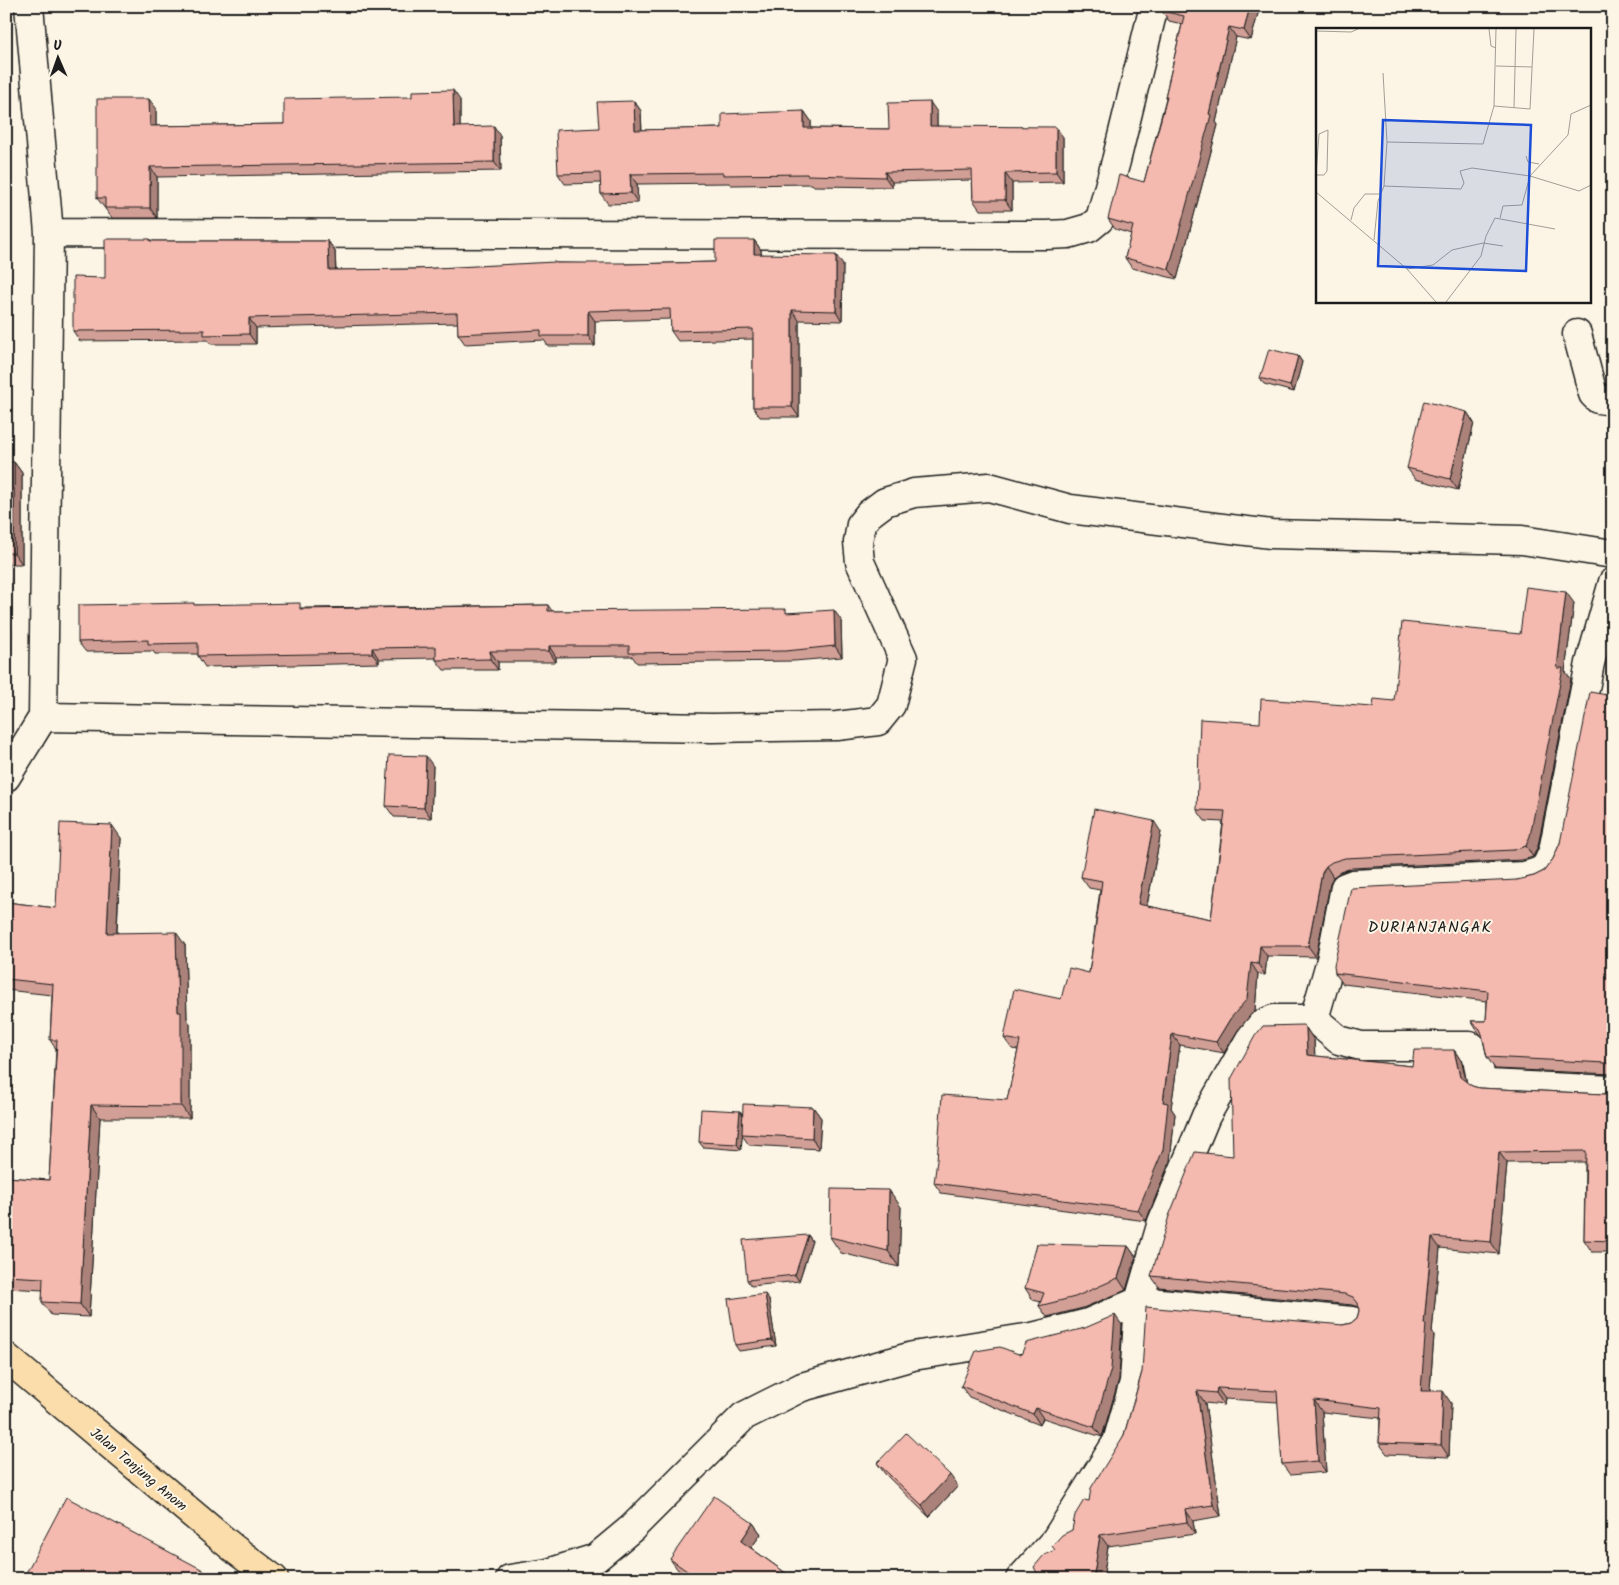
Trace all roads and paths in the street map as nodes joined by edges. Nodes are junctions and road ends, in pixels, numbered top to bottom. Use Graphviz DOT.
graph roads {
  1 [pos="29,6"];
  2 [pos="1154,6"];
  3 [pos="49,233"];
  4 [pos="1577,334"];
  5 [pos="1613,401"];
  6 [pos="1613,554"];
  7 [pos="1613,582"];
  8 [pos="43,717"];
  9 [pos="6,777"];
  10 [pos="1314,1019"];
  11 [pos="1613,1090"];
  12 [pos="1139,1300"];
  13 [pos="1352,1321"];
  14 [pos="6,1357"];
  15 [pos="274,1579"];
  16 [pos="510,1579"];
  17 [pos="1020,1579"];
  1 -- 3 [label="street"];
  2 -- 3 [label="street"];
  3 -- 8 [label="street"];
  4 -- 5 [label="street"];
  6 -- 8 [label="street"];
  7 -- 10 [label="street"];
  8 -- 9 [label="street"];
  10 -- 11 [label="street"];
  10 -- 12 [label="street"];
  12 -- 13 [label="street"];
  12 -- 16 [label="street"];
  12 -- 17 [label="street"];
  14 -- 15 [label="main road, Jalan Tanjung Anom"];
}
